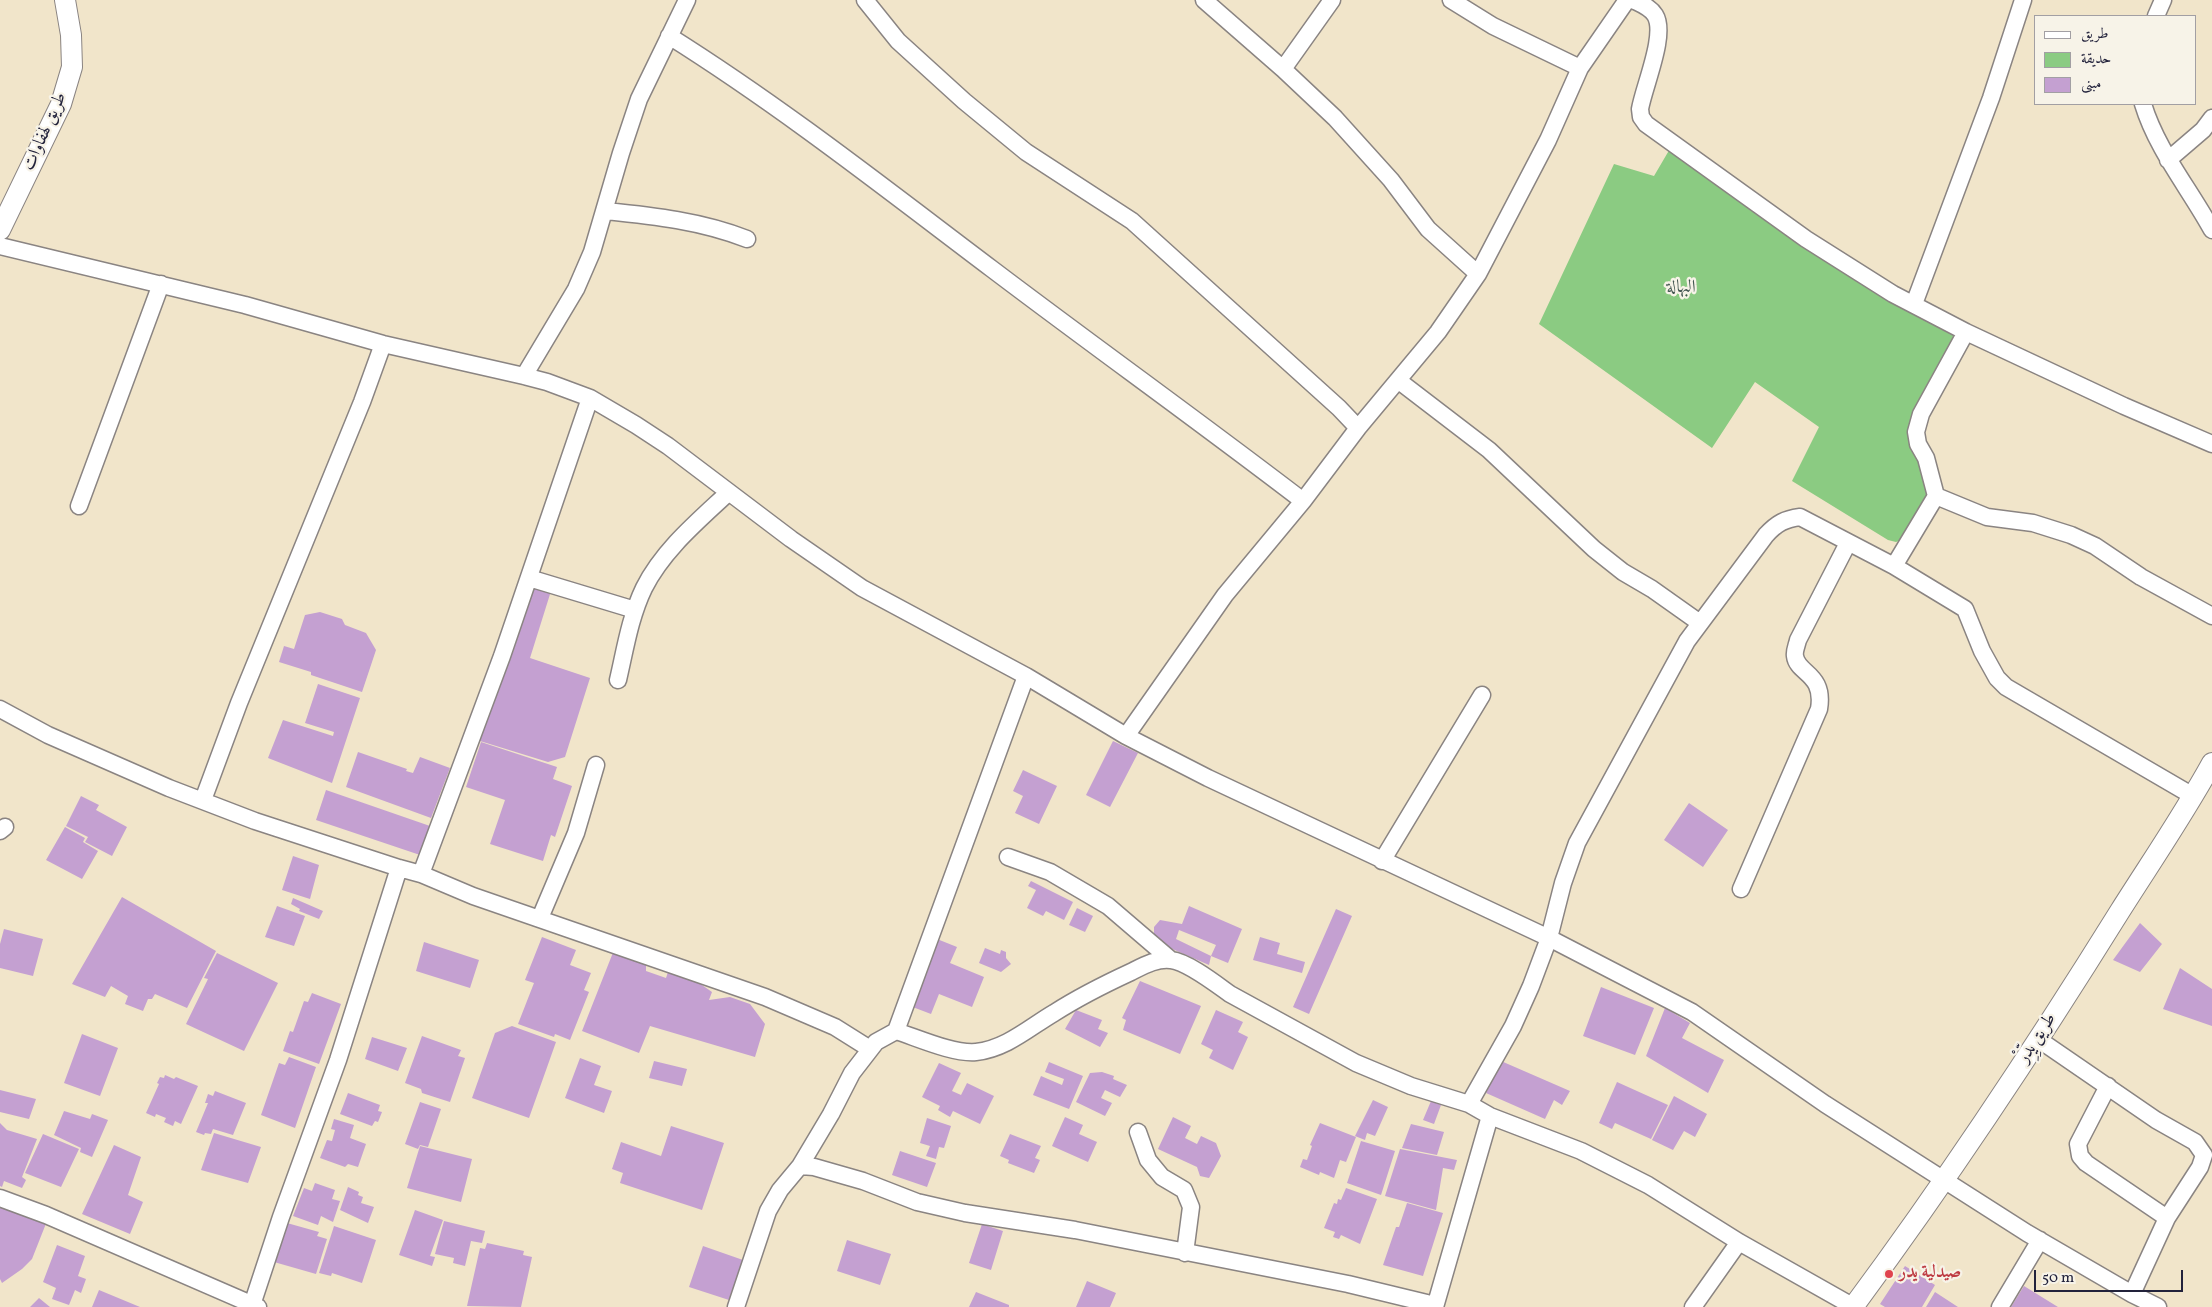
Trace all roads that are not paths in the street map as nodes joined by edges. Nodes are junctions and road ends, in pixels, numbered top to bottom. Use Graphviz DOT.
graph roads {
  1 [pos="65,0"];
  2 [pos="687,0"];
  3 [pos="865,0"];
  4 [pos="1204,0"];
  5 [pos="1332,0"];
  6 [pos="1451,0"];
  7 [pos="1627,0"];
  8 [pos="1633,0"];
  9 [pos="2023,0"];
  10 [pos="2162,0"];
  11 [pos="2156,15"];
  12 [pos="669,36"];
  13 [pos="1580,68"];
  14 [pos="1283,69"];
  15 [pos="2143,105"];
  16 [pos="2212,118"];
  17 [pos="2168,160"];
  18 [pos="606,211"];
  19 [pos="0,230"];
  20 [pos="2212,230"];
  21 [pos="747,239"];
  22 [pos="0,246"];
  23 [pos="1478,274"];
  24 [pos="162,284"];
  25 [pos="1914,304"];
  26 [pos="1966,332"];
  27 [pos="383,344"];
  28 [pos="524,376"];
  29 [pos="1399,381"];
  30 [pos="590,398"];
  31 [pos="1358,428"];
  32 [pos="2212,444"];
  33 [pos="729,492"];
  34 [pos="1936,496"];
  35 [pos="1303,501"];
  36 [pos="78,506"];
  37 [pos="1848,543"];
  38 [pos="1894,566"];
  39 [pos="529,578"];
  40 [pos="635,610"];
  41 [pos="2212,616"];
  42 [pos="1700,623"];
  43 [pos="1026,676"];
  44 [pos="618,680"];
  45 [pos="1482,695"];
  46 [pos="0,709"];
  47 [pos="1126,736"];
  48 [pos="2212,763"];
  49 [pos="596,765"];
  50 [pos="2194,796"];
  51 [pos="203,800"];
  52 [pos="1008,857"];
  53 [pos="1382,861"];
  54 [pos="398,868"];
  55 [pos="421,874"];
  56 [pos="1741,889"];
  57 [pos="540,918"];
  58 [pos="1549,938"];
  59 [pos="1172,960"];
  60 [pos="896,1031"];
  61 [pos="2038,1039"];
  62 [pos="870,1049"];
  63 [pos="2108,1086"];
  64 [pos="1469,1104"];
  65 [pos="1490,1116"];
  66 [pos="1138,1132"];
  67 [pos="800,1166"];
  68 [pos="1945,1181"];
  69 [pos="0,1198"];
  70 [pos="2167,1218"];
  71 [pos="2040,1240"];
  72 [pos="1739,1242"];
  73 [pos="1185,1253"];
  74 [pos="2132,1294"];
  75 [pos="255,1306"];
  76 [pos="1435,1306"];
  77 [pos="736,1307"];
  78 [pos="1693,1307"];
  79 [pos="1854,1307"];
  80 [pos="2000,1307"];
  81 [pos="2158,1307"];
  1 -- 19 [label="street, طريق لهفاوات"];
  2 -- 12 [label="street"];
  3 -- 31 [label="street"];
  4 -- 14 [label="street"];
  5 -- 14 [label="street"];
  6 -- 13 [label="street"];
  7 -- 13 [label="street"];
  8 -- 25 [label="street"];
  9 -- 25 [label="street"];
  10 -- 11 [label="street"];
  12 -- 18 [label="street"];
  12 -- 35 [label="street"];
  13 -- 23 [label="street"];
  14 -- 23 [label="street"];
  15 -- 17 [label="street"];
  16 -- 17 [label="street"];
  17 -- 20 [label="street"];
  18 -- 21 [label="street"];
  18 -- 28 [label="street"];
  22 -- 24 [label="street"];
  23 -- 29 [label="street"];
  24 -- 27 [label="street"];
  24 -- 36 [label="street"];
  25 -- 26 [label="street"];
  26 -- 32 [label="street"];
  26 -- 34 [label="street"];
  27 -- 28 [label="street"];
  27 -- 51 [label="street"];
  28 -- 30 [label="street"];
  29 -- 31 [label="street"];
  29 -- 42 [label="street"];
  30 -- 33 [label="street"];
  30 -- 39 [label="street"];
  31 -- 35 [label="street"];
  33 -- 40 [label="street"];
  33 -- 43 [label="street"];
  34 -- 38 [label="street"];
  34 -- 41 [label="street"];
  35 -- 47 [label="street"];
  37 -- 38 [label="street"];
  37 -- 42 [label="street"];
  37 -- 56 [label="street"];
  38 -- 50 [label="street"];
  39 -- 40 [label="street"];
  39 -- 55 [label="street"];
  40 -- 44 [label="street"];
  42 -- 58 [label="street"];
  43 -- 47 [label="street"];
  43 -- 60 [label="street"];
  45 -- 53 [label="street"];
  46 -- 51 [label="street"];
  47 -- 53 [label="street"];
  48 -- 50 [label="street, طريق يِدِّرْ"];
  49 -- 57 [label="street"];
  50 -- 61 [label="street, طريق يِدِّرْ"];
  51 -- 54 [label="street"];
  52 -- 59 [label="street"];
  53 -- 58 [label="street"];
  54 -- 55 [label="street"];
  54 -- 75 [label="street"];
  55 -- 57 [label="street"];
  57 -- 62 [label="street"];
  58 -- 64 [label="street"];
  58 -- 68 [label="street"];
  59 -- 60 [label="street"];
  59 -- 64 [label="street"];
  60 -- 62 [label="street"];
  61 -- 63 [label="street"];
  61 -- 68 [label="street, طريق يِدِّرْ"];
  62 -- 67 [label="street"];
  63 -- 70 [label="street"];
  63 -- 70 [label="street"];
  64 -- 65 [label="street"];
  65 -- 72 [label="street"];
  65 -- 76 [label="street"];
  66 -- 73 [label="street"];
  67 -- 73 [label="street"];
  67 -- 77 [label="street"];
  68 -- 71 [label="street"];
  68 -- 79 [label="street, طريق يِدِّرْ"];
  69 -- 75 [label="street"];
  70 -- 74 [label="street"];
  71 -- 74 [label="street"];
  71 -- 80 [label="street"];
  72 -- 78 [label="street"];
  72 -- 79 [label="street"];
  73 -- 76 [label="street"];
  74 -- 81 [label="street"];
}
